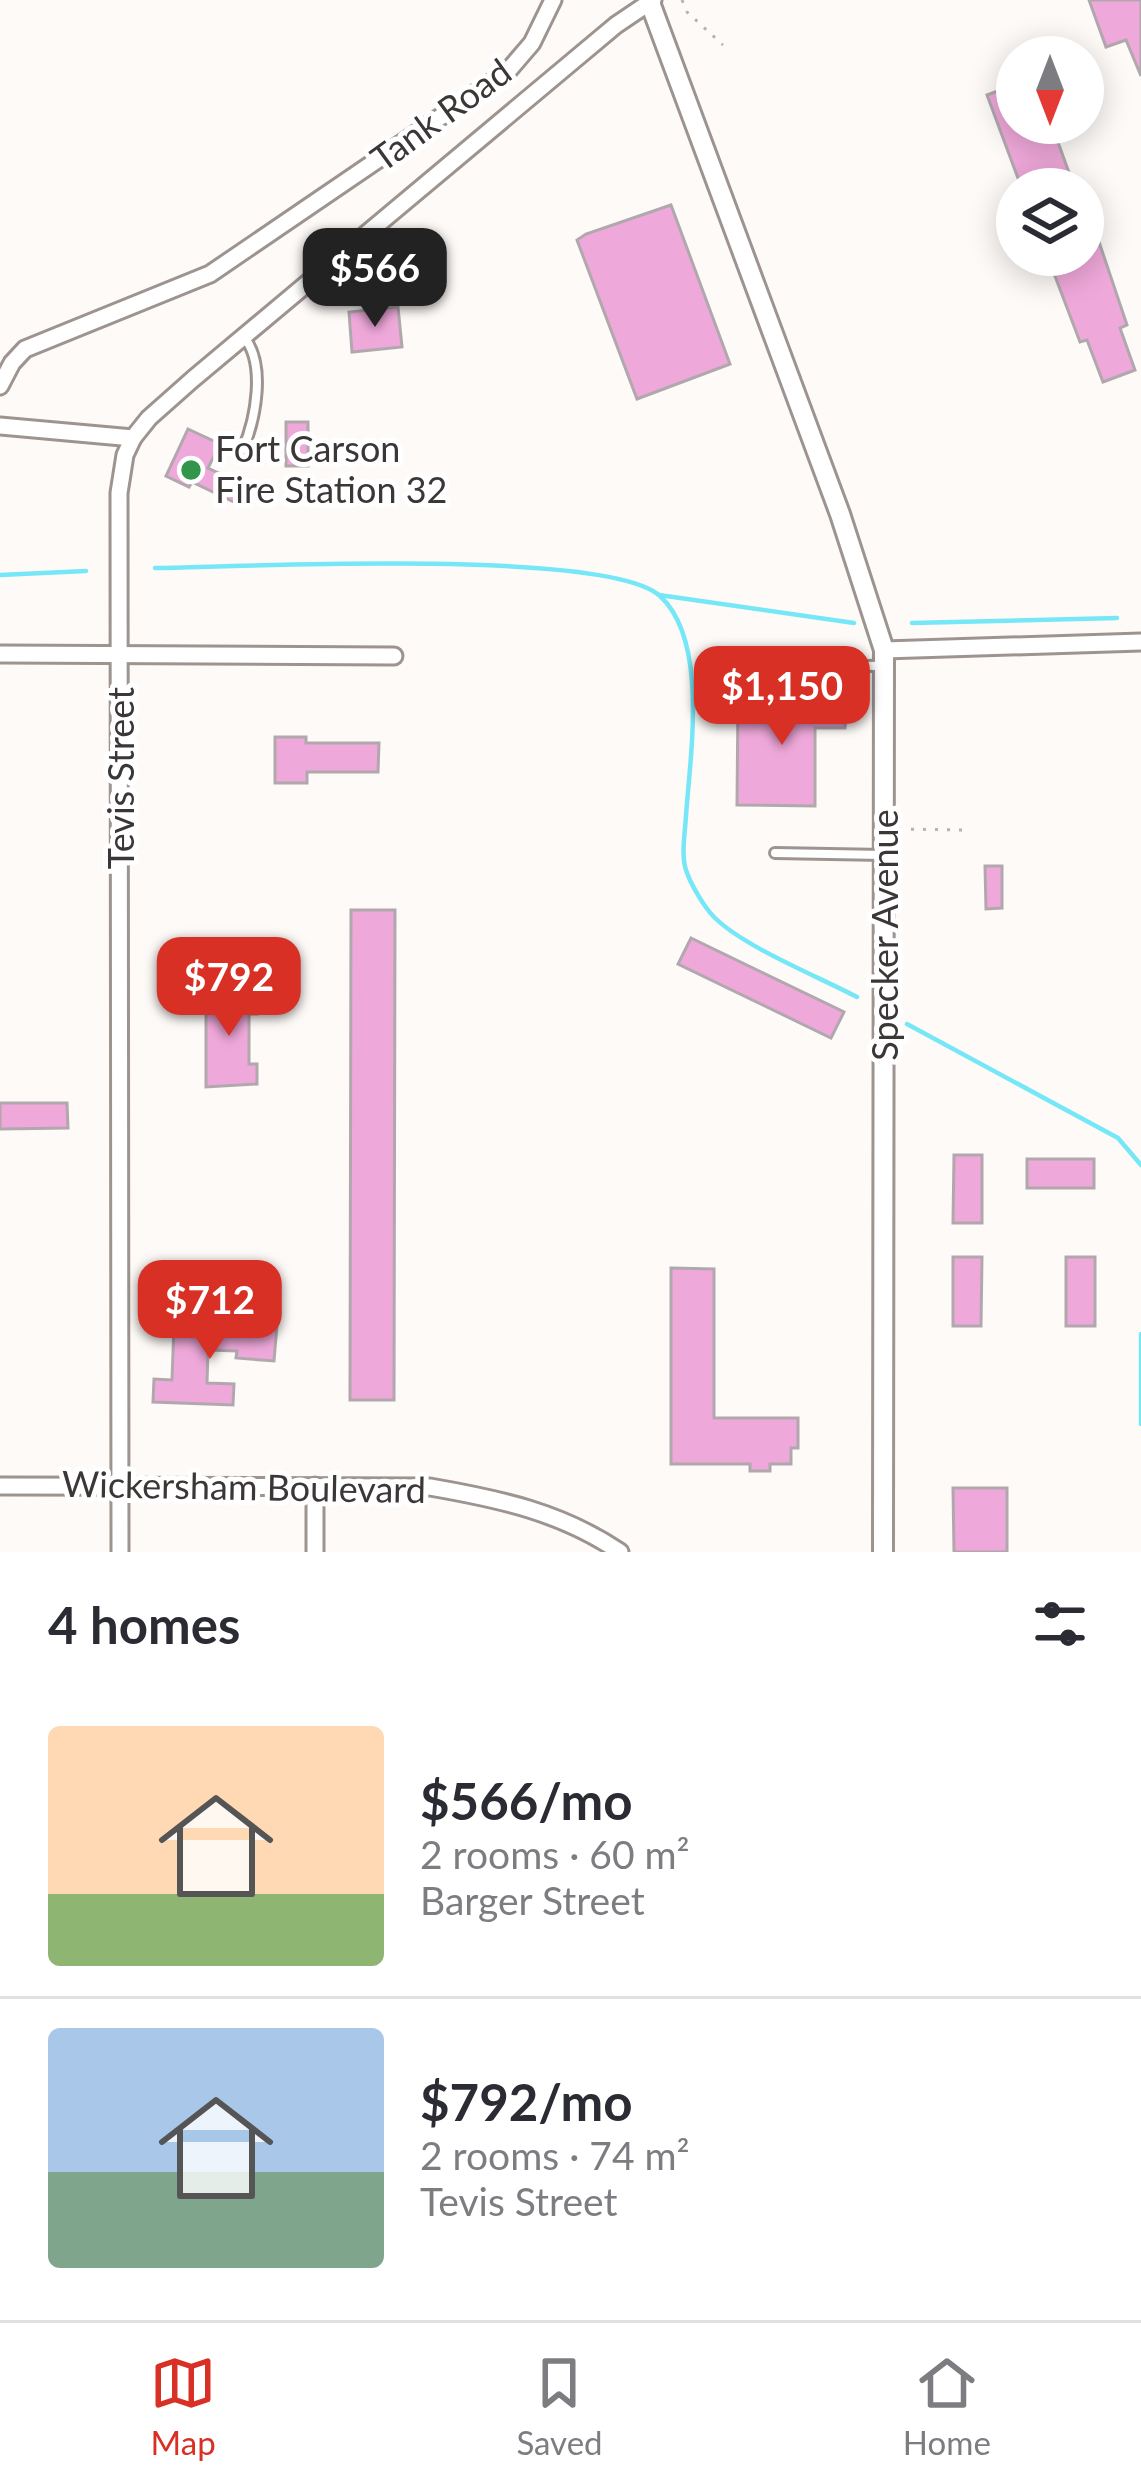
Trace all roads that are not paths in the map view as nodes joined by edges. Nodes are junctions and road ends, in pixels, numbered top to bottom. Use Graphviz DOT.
graph roads {
  1 [pos="553,0"];
  2 [pos="651,0"];
  3 [pos="244,337"];
  4 [pos="0,386"];
  5 [pos="0,426"];
  6 [pos="133,438"];
  7 [pos="243,449"];
  8 [pos="1141,642"];
  9 [pos="122,653"];
  10 [pos="0,654"];
  11 [pos="394,656"];
  12 [pos="885,658"];
  13 [pos="780,665"];
  14 [pos="776,853"];
  15 [pos="885,855"];
  16 [pos="120,1485"];
  17 [pos="0,1486"];
  18 [pos="315,1486"];
  19 [pos="120,1552"];
  20 [pos="315,1552"];
  21 [pos="620,1552"];
  22 [pos="883,1552"];
  1 -- 4 [label="street, Tank Road"];
  2 -- 3 [label="street"];
  2 -- 12 [label="street, Specker Avenue"];
  3 -- 6 [label="street"];
  3 -- 7 [label="lane"];
  5 -- 6 [label="street"];
  6 -- 9 [label="street, Tevis Street"];
  8 -- 12 [label="street"];
  9 -- 10 [label="street"];
  9 -- 11 [label="street"];
  9 -- 16 [label="street, Tevis Street"];
  12 -- 13 [label="lane"];
  12 -- 15 [label="street, Specker Avenue"];
  14 -- 15 [label="lane"];
  15 -- 22 [label="street, Specker Avenue"];
  16 -- 17 [label="street, Wickersham Boulevard"];
  16 -- 18 [label="street, Wickersham Boulevard"];
  16 -- 19 [label="street, Tevis Street"];
  18 -- 20 [label="street"];
  18 -- 21 [label="street, Wickersham Boulevard"];
}
